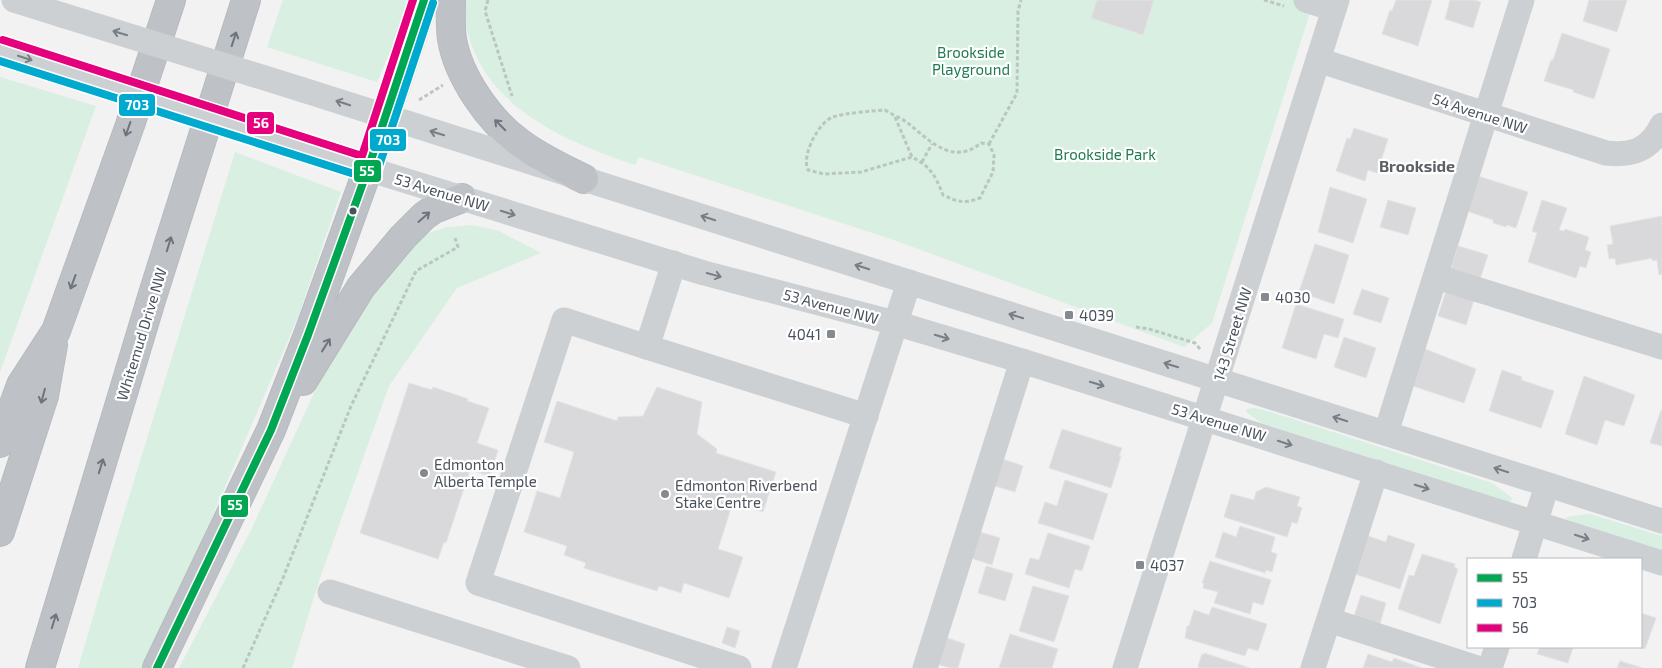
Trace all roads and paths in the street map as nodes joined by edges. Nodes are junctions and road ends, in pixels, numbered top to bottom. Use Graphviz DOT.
graph roads {
  1 [pos="14,0"];
  2 [pos="171,0"];
  3 [pos="246,0"];
  4 [pos="424,0"];
  5 [pos="451,0"];
  6 [pos="488,0"];
  7 [pos="1021,0"];
  8 [pos="1306,0"];
  9 [pos="1522,0"];
  10 [pos="1336,5"];
  11 [pos="0,50"];
  12 [pos="1318,60"];
  13 [pos="512,96"];
  14 [pos="1486,115"];
  15 [pos="386,117"];
  16 [pos="895,117"];
  17 [pos="1662,125"];
  18 [pos="932,144"];
  19 [pos="988,144"];
  20 [pos="912,157"];
  21 [pos="922,162"];
  22 [pos="368,169"];
  23 [pos="584,179"];
  24 [pos="462,198"];
  25 [pos="456,238"];
  26 [pos="674,264"];
  27 [pos="1437,276"];
  28 [pos="909,282"];
  29 [pos="895,323"];
  30 [pos="1130,326"];
  31 [pos="56,332"];
  32 [pos="647,347"];
  33 [pos="1662,347"];
  34 [pos="1200,348"];
  35 [pos="1022,361"];
  36 [pos="1218,379"];
  37 [pos="866,416"];
  38 [pos="1205,418"];
  39 [pos="271,430"];
  40 [pos="1386,434"];
  41 [pos="0,443"];
  42 [pos="1376,472"];
  43 [pos="1547,485"];
  44 [pos="1662,521"];
  45 [pos="1536,522"];
  46 [pos="0,532"];
  47 [pos="1524,558"];
  48 [pos="1662,563"];
  49 [pos="330,592"];
  50 [pos="1329,620"];
  51 [pos="1496,648"];
  52 [pos="40,668"];
  53 [pos="158,668"];
  54 [pos="243,668"];
  55 [pos="568,668"];
  56 [pos="739,668"];
  57 [pos="784,668"];
  58 [pos="925,668"];
  59 [pos="1126,668"];
  60 [pos="1313,668"];
  61 [pos="1477,668"];
  62 [pos="1490,668"];
  15 -- 1 [label="street, one-way, bridge"];
  2 -- 31 [label="highway, one-way"];
  52 -- 3 [label="highway, Whitemud Drive NW, one-way"];
  4 -- 15 [label="highway"];
  23 -- 5 [label="highway, one-way"];
  6 -- 13 [label="path"];
  7 -- 19 [label="path"];
  8 -- 10 [label="street"];
  9 -- 14 [label="street"];
  10 -- 12 [label="street, 143 Street NW"];
  11 -- 22 [label="street, 53 Avenue NW, one-way, bridge"];
  12 -- 14 [label="street, 54 Avenue NW"];
  12 -- 36 [label="street, 143 Street NW"];
  14 -- 17 [label="street, 54 Avenue NW"];
  14 -- 27 [label="street"];
  15 -- 22 [label="highway"];
  23 -- 15 [label="street, one-way"];
  16 -- 18 [label="path"];
  16 -- 20 [label="path"];
  16 -- 20 [label="path"];
  18 -- 19 [label="path"];
  18 -- 21 [label="path"];
  19 -- 21 [label="path"];
  20 -- 21 [label="path"];
  22 -- 24 [label="street, 53 Avenue NW"];
  22 -- 39 [label="highway"];
  28 -- 23 [label="street, one-way"];
  24 -- 26 [label="street, 53 Avenue NW, one-way"];
  39 -- 24 [label="highway, one-way"];
  25 -- 54 [label="path"];
  26 -- 29 [label="street, 53 Avenue NW, one-way"];
  26 -- 32 [label="street"];
  27 -- 33 [label="street"];
  27 -- 40 [label="street"];
  28 -- 29 [label="street"];
  36 -- 28 [label="street, one-way"];
  29 -- 35 [label="street, 53 Avenue NW, one-way"];
  29 -- 37 [label="street"];
  30 -- 34 [label="path"];
  31 -- 41 [label="highway"];
  31 -- 46 [label="highway, one-way"];
  32 -- 37 [label="street"];
  32 -- 56 [label="street"];
  35 -- 38 [label="street, 53 Avenue NW, one-way"];
  35 -- 58 [label="street"];
  36 -- 38 [label="street, 143 Street NW"];
  40 -- 36 [label="street, one-way"];
  37 -- 57 [label="street"];
  38 -- 42 [label="street, 53 Avenue NW, one-way"];
  38 -- 59 [label="street, 143 Street NW"];
  39 -- 53 [label="highway"];
  43 -- 40 [label="street, one-way"];
  42 -- 45 [label="street, 53 Avenue NW, one-way"];
  42 -- 50 [label="street"];
  43 -- 44 [label="street"];
  43 -- 45 [label="street"];
  45 -- 47 [label="street"];
  45 -- 48 [label="street, 53 Avenue NW, one-way"];
  49 -- 55 [label="street"];
  50 -- 60 [label="street"];
  50 -- 61 [label="street"];
  51 -- 62 [label="street"];
}
